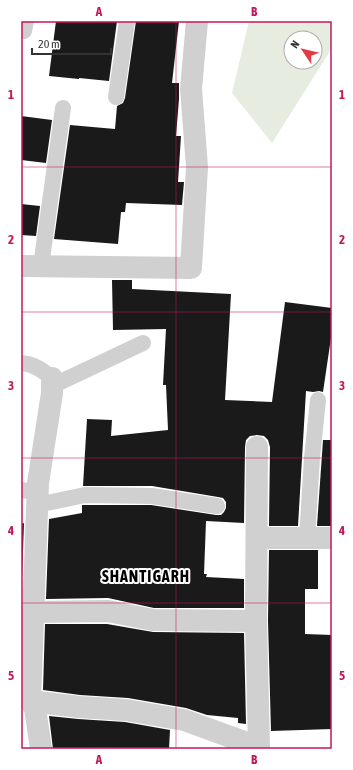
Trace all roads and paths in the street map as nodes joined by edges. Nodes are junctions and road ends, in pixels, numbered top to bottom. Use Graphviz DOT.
graph roads {
  1 [pos="26,21"];
  2 [pos="126,21"];
  3 [pos="197,21"];
  4 [pos="21,30"];
  5 [pos="116,96"];
  6 [pos="63,108"];
  7 [pos="31,266"];
  8 [pos="143,343"];
  9 [pos="21,363"];
  10 [pos="52,382"];
  11 [pos="318,400"];
  12 [pos="257,447"];
  13 [pos="32,496"];
  14 [pos="216,506"];
  15 [pos="257,538"];
  16 [pos="307,538"];
  17 [pos="332,538"];
  18 [pos="34,612"];
  19 [pos="256,621"];
  20 [pos="30,701"];
  21 [pos="259,748"];
  22 [pos="41,749"];
  1 -- 4 [label="lane"];
  2 -- 5 [label="lane"];
  3 -- 7 [label="street"];
  6 -- 7 [label="lane"];
  8 -- 10 [label="lane"];
  9 -- 10 [label="lane"];
  10 -- 13 [label="street"];
  11 -- 16 [label="lane"];
  12 -- 15 [label="street"];
  13 -- 14 [label="lane"];
  13 -- 18 [label="street"];
  15 -- 16 [label="street"];
  15 -- 19 [label="street"];
  16 -- 17 [label="street"];
  18 -- 19 [label="street"];
  18 -- 20 [label="street"];
  19 -- 21 [label="street"];
  20 -- 21 [label="street"];
  20 -- 22 [label="street"];
}
